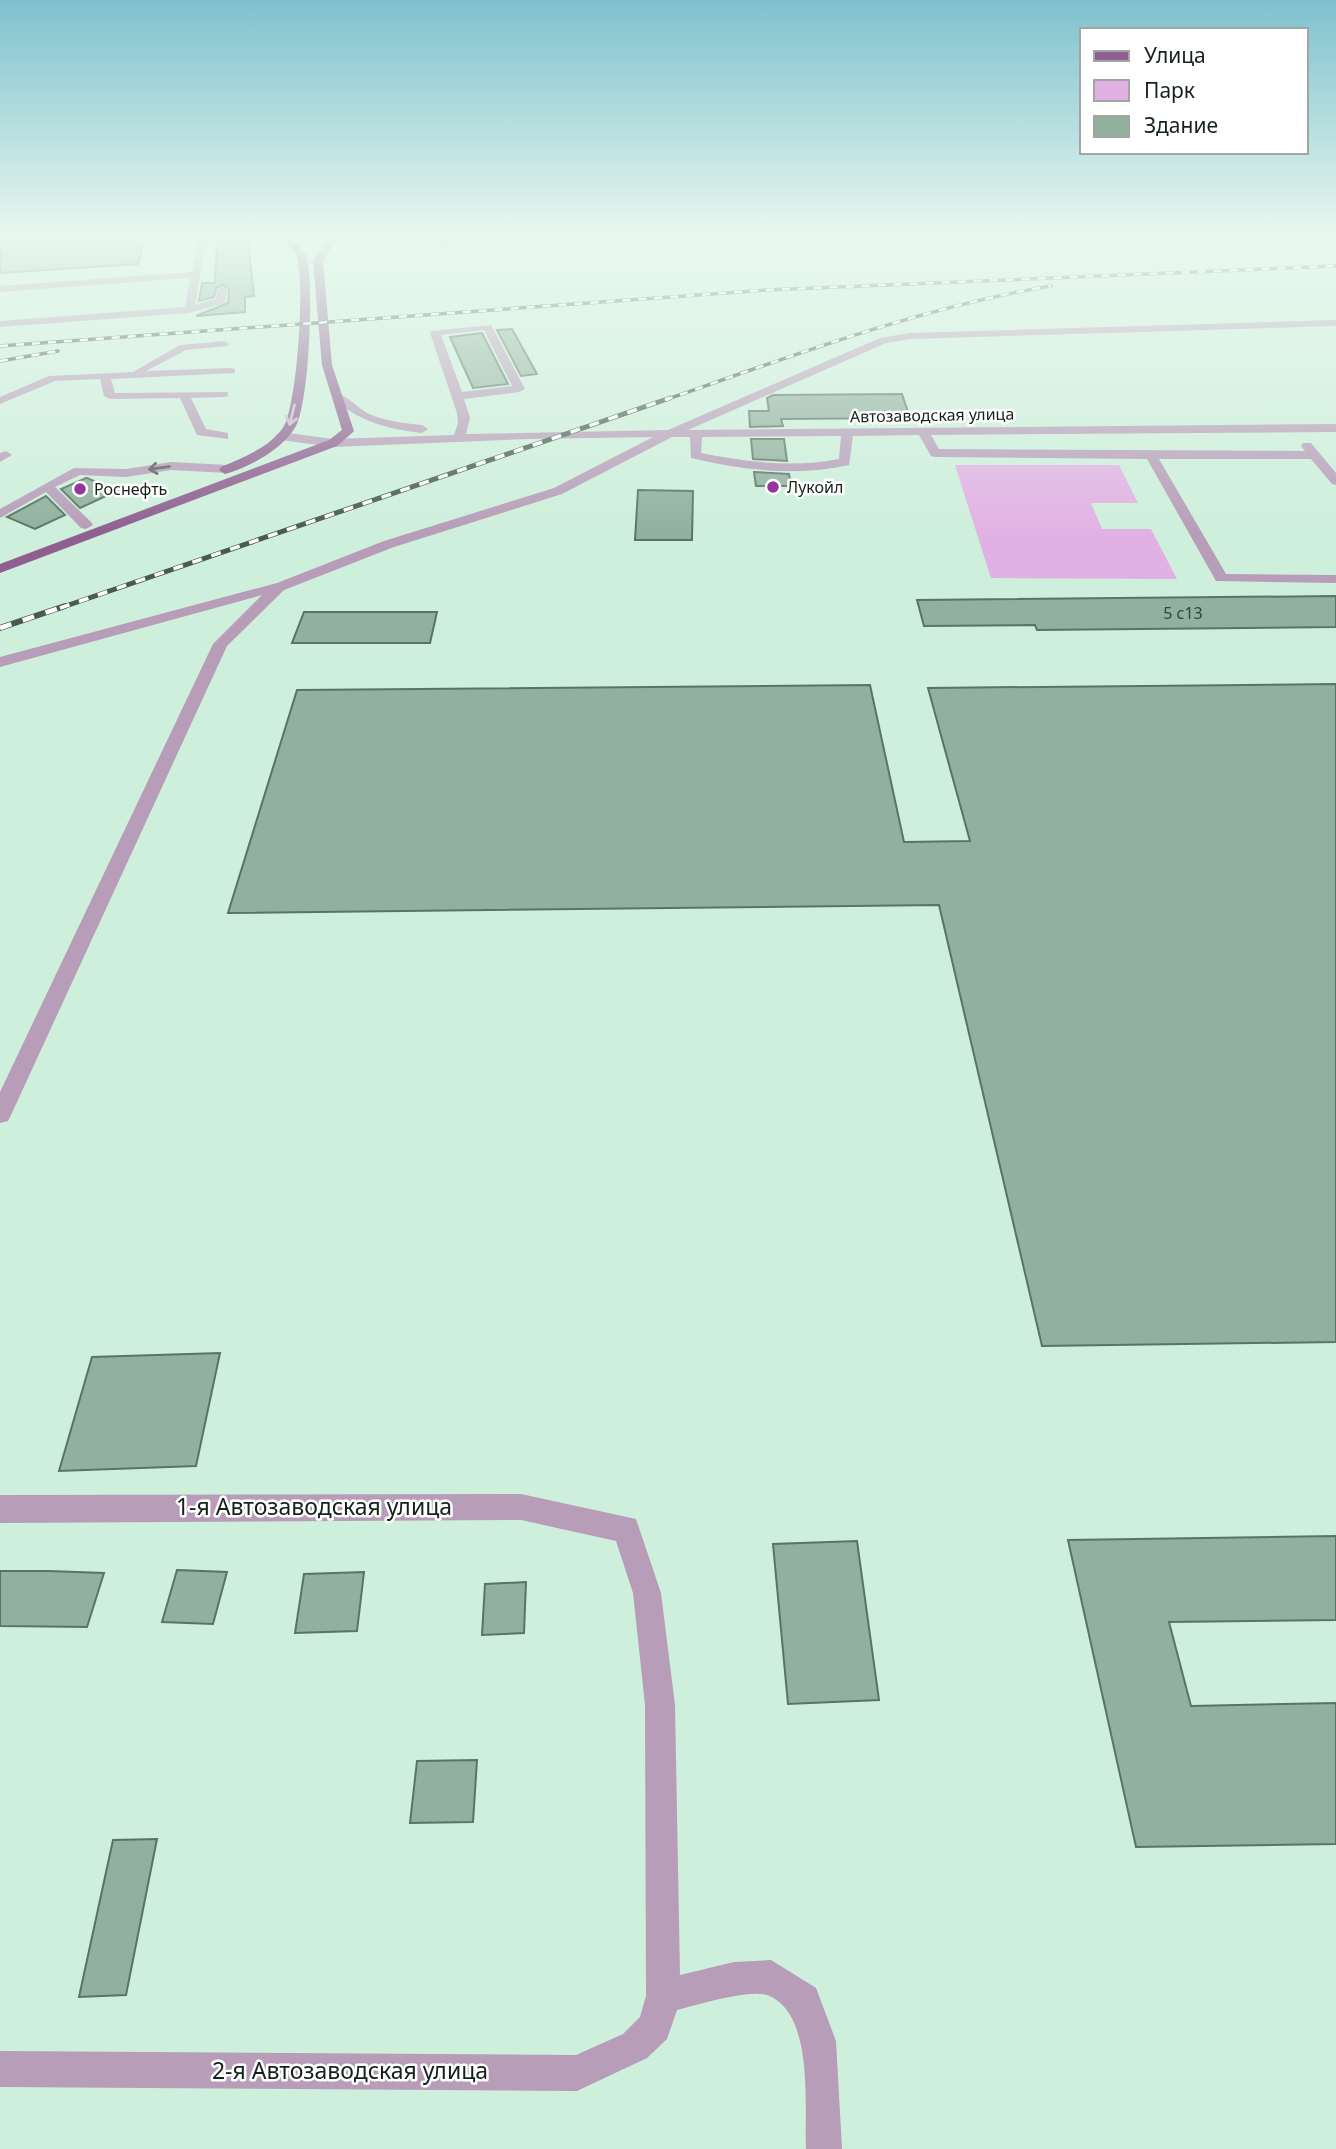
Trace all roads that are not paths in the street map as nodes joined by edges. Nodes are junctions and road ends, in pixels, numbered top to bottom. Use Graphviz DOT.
graph roads {
  1 [pos="303,334"];
  2 [pos="324,334"];
  3 [pos="435,334"];
  4 [pos="491,334"];
  5 [pos="1002,334"];
  6 [pos="224,344"];
  7 [pos="231,371"];
  8 [pos="130,376"];
  9 [pos="105,378"];
  10 [pos="224,394"];
  11 [pos="184,395"];
  12 [pos="337,396"];
  13 [pos="457,396"];
  14 [pos="0,401"];
  15 [pos="1336,428"];
  16 [pos="1292,429"];
  17 [pos="923,431"];
  18 [pos="847,432"];
  19 [pos="460,434"];
  20 [pos="669,434"];
  21 [pos="696,434"];
  22 [pos="225,436"];
  23 [pos="281,436"];
  24 [pos="365,442"];
  25 [pos="333,443"];
  26 [pos="1151,455"];
  27 [pos="1314,455"];
  28 [pos="291,456"];
  29 [pos="228,469"];
  30 [pos="1336,481"];
  31 [pos="47,486"];
  32 [pos="0,513"];
  33 [pos="86,525"];
  34 [pos="0,558"];
  35 [pos="0,569"];
  36 [pos="1336,579"];
  37 [pos="279,587"];
  38 [pos="0,662"];
  39 [pos="0,1115"];
  40 [pos="0,1509"];
  41 [pos="626,1529"];
  42 [pos="663,1996"];
  43 [pos="0,2069"];
  44 [pos="824,2149"];
  1 -- 23 [label="main road, one-way"];
  2 -- 12 [label="main road"];
  3 -- 13 [label="street"];
  4 -- 13 [label="street"];
  5 -- 20 [label="street"];
  6 -- 8 [label="street"];
  7 -- 8 [label="street"];
  8 -- 9 [label="street"];
  9 -- 11 [label="street"];
  9 -- 14 [label="street"];
  10 -- 11 [label="street"];
  11 -- 22 [label="street"];
  12 -- 19 [label="street"];
  12 -- 25 [label="main road"];
  13 -- 19 [label="street"];
  15 -- 16 [label="street, Автозаводская улица"];
  16 -- 17 [label="street, Автозаводская улица"];
  16 -- 27 [label="street"];
  17 -- 18 [label="street, Автозаводская улица"];
  17 -- 26 [label="street"];
  18 -- 21 [label="street, Автозаводская улица"];
  18 -- 21 [label="street"];
  19 -- 20 [label="street, Автозаводская улица"];
  19 -- 24 [label="street"];
  20 -- 21 [label="street, Автозаводская улица"];
  20 -- 37 [label="street"];
  23 -- 25 [label="street"];
  23 -- 29 [label="main road"];
  24 -- 25 [label="street"];
  24 -- 28 [label="street"];
  25 -- 28 [label="main road"];
  26 -- 27 [label="street"];
  26 -- 36 [label="street"];
  27 -- 30 [label="street"];
  28 -- 35 [label="main road"];
  29 -- 31 [label="street, one-way"];
  29 -- 33 [label="main road"];
  31 -- 32 [label="street"];
  31 -- 33 [label="street"];
  33 -- 34 [label="main road"];
  37 -- 38 [label="street"];
  37 -- 39 [label="street"];
  40 -- 41 [label="street, 1-я Автозаводская улица"];
  41 -- 42 [label="street, 2-я Автозаводская улица"];
  42 -- 43 [label="street, 2-я Автозаводская улица"];
  42 -- 44 [label="street"];
}
